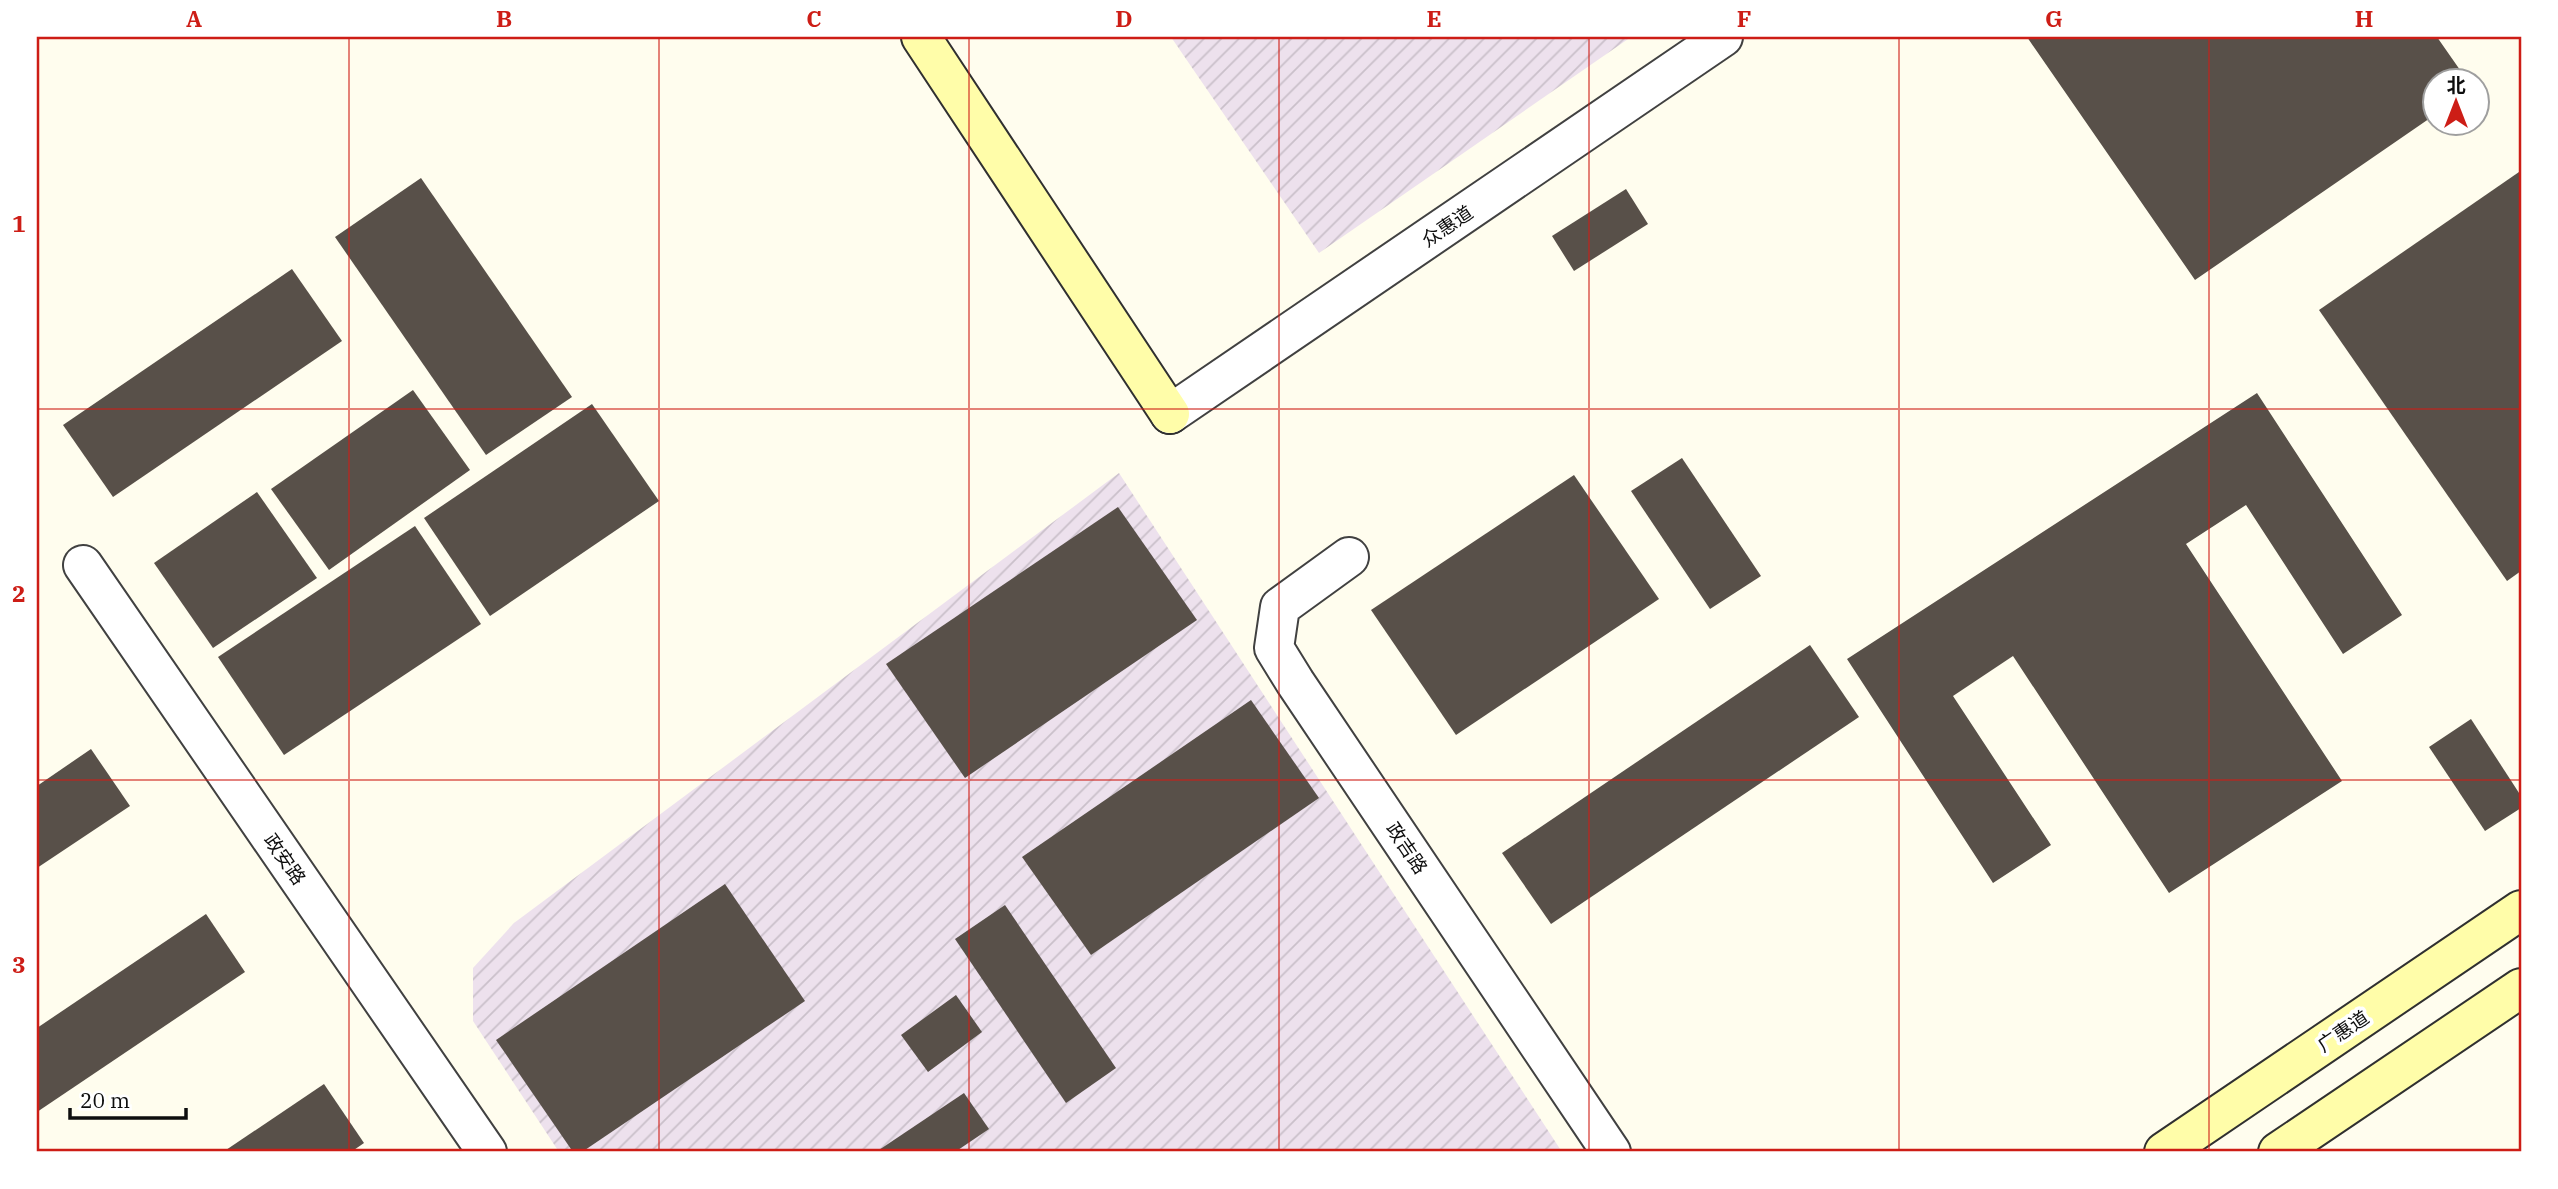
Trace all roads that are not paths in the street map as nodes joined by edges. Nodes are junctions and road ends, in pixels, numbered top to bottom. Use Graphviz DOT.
graph roads {
  1 [pos="921,37"];
  2 [pos="1723,37"];
  3 [pos="1170,414"];
  4 [pos="1349,557"];
  5 [pos="83,565"];
  6 [pos="2521,910"];
  7 [pos="2521,988"];
  8 [pos="487,1152"];
  9 [pos="1611,1152"];
  10 [pos="2164,1152"];
  11 [pos="2278,1152"];
  1 -- 3 [label="main road"];
  2 -- 3 [label="street, 众惠道"];
  4 -- 9 [label="street, 政吉路"];
  5 -- 8 [label="street, 政安路"];
  6 -- 10 [label="main road, 广惠道"];
  7 -- 11 [label="main road"];
}
